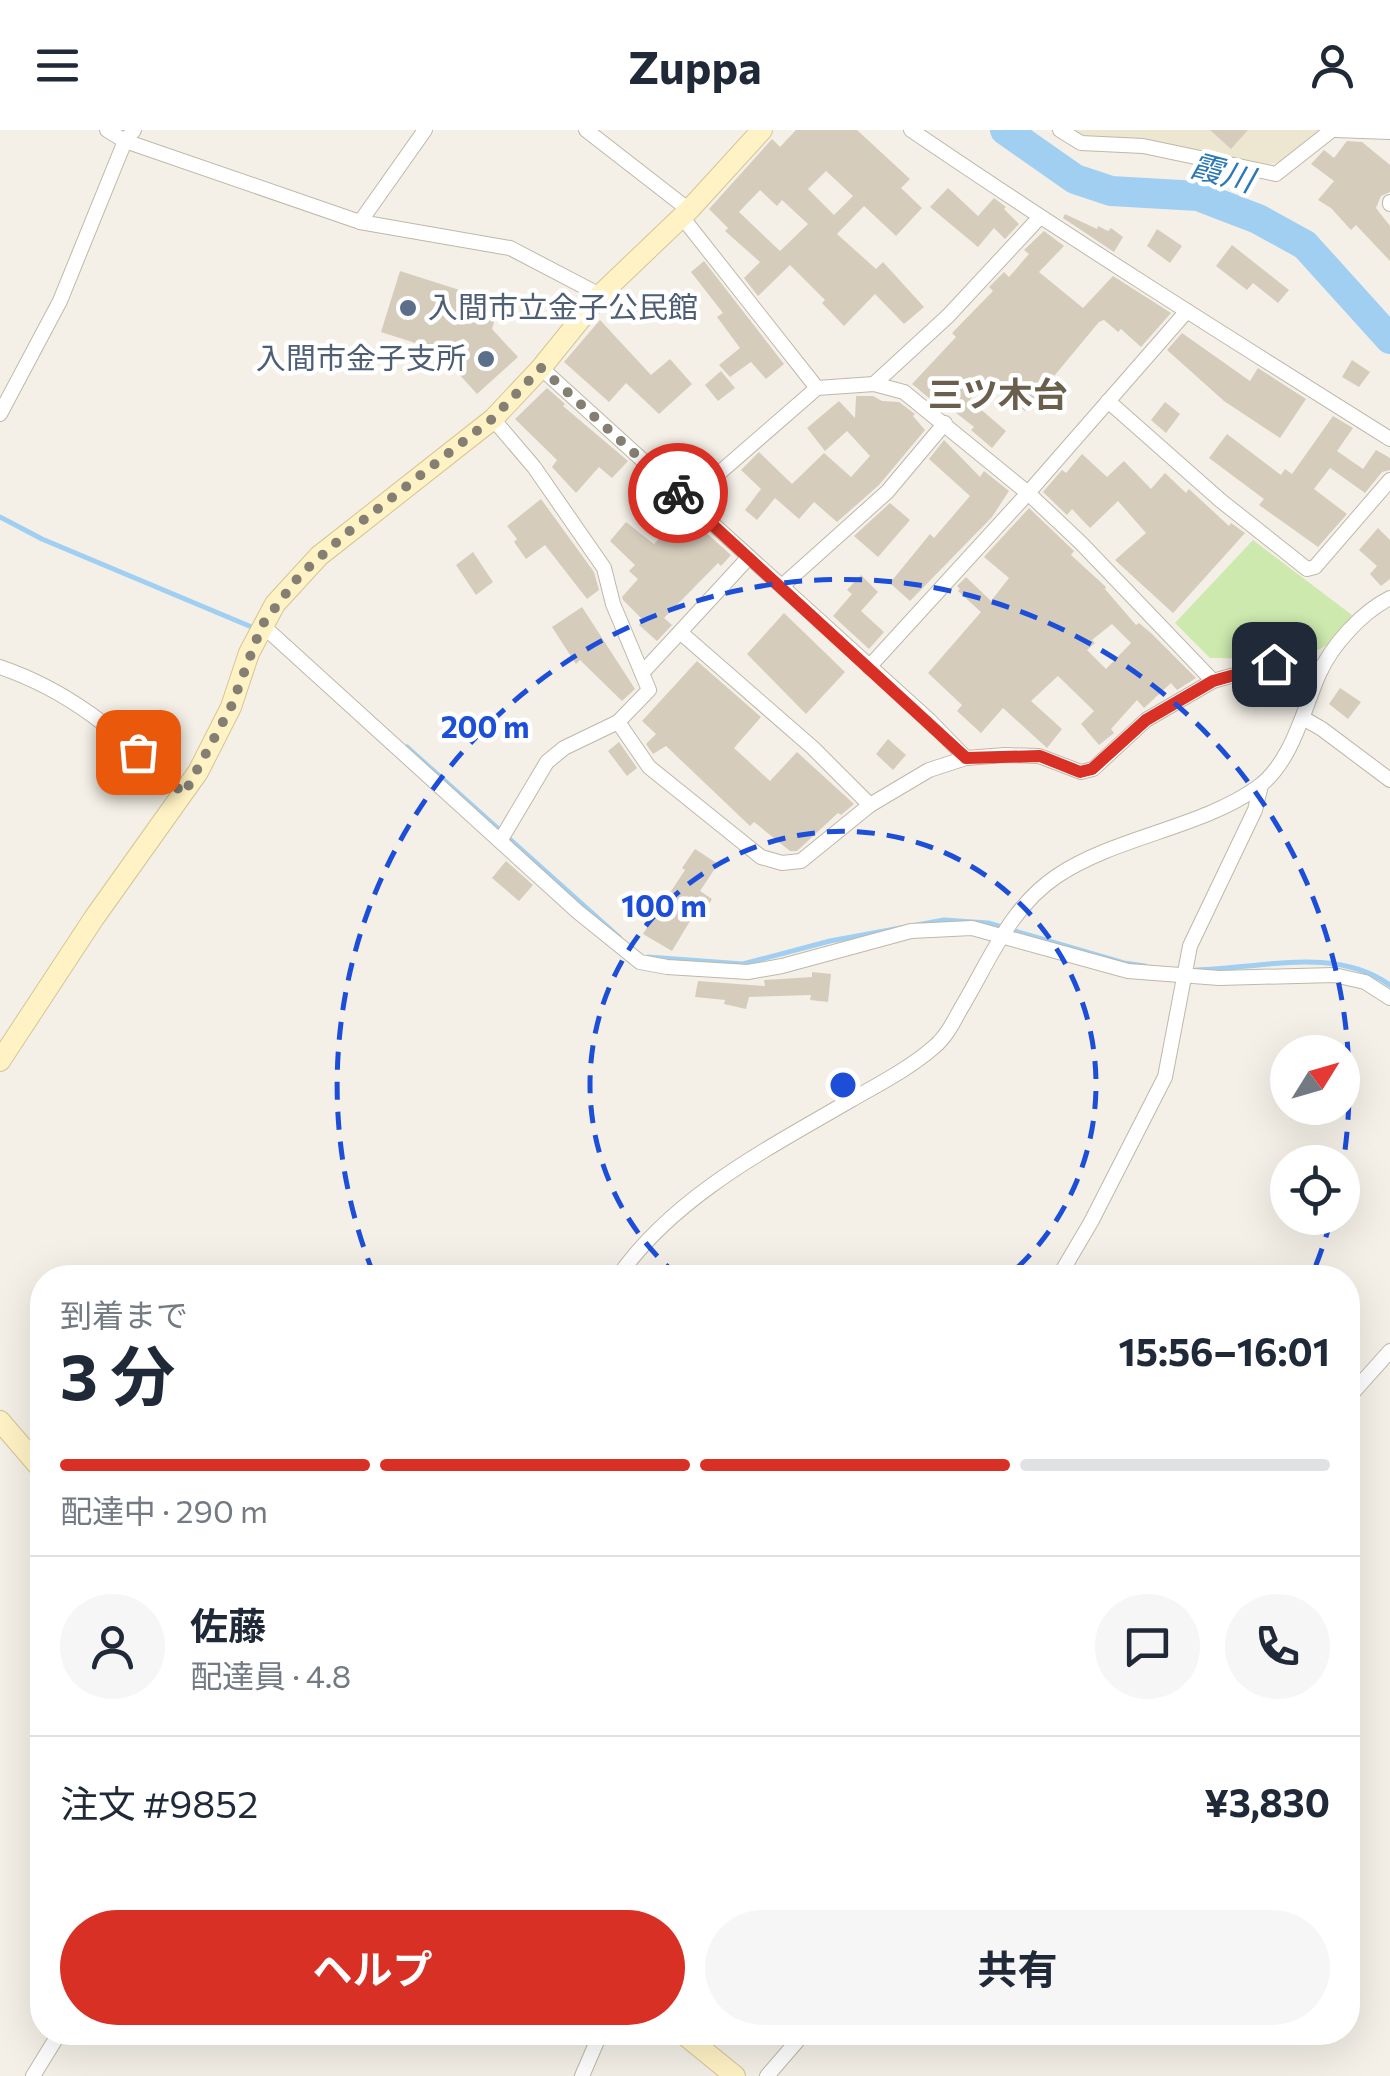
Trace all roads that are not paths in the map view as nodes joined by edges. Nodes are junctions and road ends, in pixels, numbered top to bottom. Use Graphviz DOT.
graph roads {
  1 [pos="107,130"];
  2 [pos="425,130"];
  3 [pos="586,130"];
  4 [pos="762,130"];
  5 [pos="912,130"];
  6 [pos="1060,130"];
  7 [pos="1334,130"];
  8 [pos="1390,132"];
  9 [pos="129,136"];
  10 [pos="685,213"];
  11 [pos="1040,217"];
  12 [pos="360,222"];
  13 [pos="600,295"];
  14 [pos="1187,310"];
  15 [pos="541,368"];
  16 [pos="874,384"];
  17 [pos="817,388"];
  18 [pos="1108,400"];
  19 [pos="0,414"];
  20 [pos="492,419"];
  21 [pos="945,423"];
  22 [pos="1390,439"];
  23 [pos="1390,480"];
  24 [pos="1028,493"];
  25 [pos="687,501"];
  26 [pos="749,557"];
  27 [pos="782,586"];
  28 [pos="1390,598"];
  29 [pos="262,625"];
  30 [pos="680,632"];
  31 [pos="0,667"];
  32 [pos="869,667"];
  33 [pos="1321,670"];
  34 [pos="642,673"];
  35 [pos="1213,681"];
  36 [pos="1302,718"];
  37 [pos="618,722"];
  38 [pos="966,758"];
  39 [pos="1390,780"];
  40 [pos="1261,785"];
  41 [pos="184,794"];
  42 [pos="870,805"];
  43 [pos="500,841"];
  44 [pos="1002,936"];
  45 [pos="1182,976"];
  46 [pos="1390,998"];
  47 [pos="0,1061"];
  48 [pos="628,1265"];
  49 [pos="1066,1265"];
  50 [pos="1390,1351"];
  51 [pos="1360,1385"];
  52 [pos="0,1421"];
  53 [pos="30,1456"];
  54 [pos="52,2045"];
  55 [pos="595,2045"];
  56 [pos="696,2045"];
  57 [pos="794,2045"];
  58 [pos="33,2076"];
  59 [pos="582,2076"];
  60 [pos="735,2076"];
  61 [pos="767,2076"];
  1 -- 9 [label="street"];
  2 -- 12 [label="street"];
  3 -- 10 [label="street"];
  4 -- 10 [label="street"];
  5 -- 11 [label="street"];
  6 -- 7 [label="street"];
  7 -- 8 [label="street"];
  9 -- 12 [label="street"];
  9 -- 19 [label="street"];
  10 -- 13 [label="street"];
  10 -- 17 [label="street"];
  11 -- 14 [label="street"];
  11 -- 16 [label="street"];
  12 -- 13 [label="street"];
  13 -- 15 [label="street"];
  14 -- 18 [label="street"];
  14 -- 22 [label="street"];
  15 -- 20 [label="street"];
  15 -- 25 [label="street"];
  16 -- 17 [label="street"];
  16 -- 21 [label="street"];
  17 -- 25 [label="street"];
  18 -- 23 [label="street"];
  18 -- 24 [label="street"];
  20 -- 29 [label="street"];
  20 -- 34 [label="street"];
  21 -- 24 [label="street"];
  21 -- 27 [label="street"];
  24 -- 32 [label="street"];
  24 -- 35 [label="street"];
  25 -- 26 [label="street"];
  26 -- 27 [label="street"];
  26 -- 30 [label="street"];
  27 -- 32 [label="street"];
  28 -- 33 [label="street"];
  29 -- 41 [label="street"];
  29 -- 43 [label="street"];
  30 -- 34 [label="street"];
  30 -- 42 [label="street"];
  31 -- 41 [label="street"];
  32 -- 38 [label="street"];
  33 -- 35 [label="street"];
  33 -- 36 [label="street"];
  34 -- 37 [label="street"];
  35 -- 38 [label="street"];
  36 -- 39 [label="street"];
  36 -- 40 [label="street"];
  37 -- 42 [label="street"];
  37 -- 43 [label="street"];
  38 -- 42 [label="street"];
  40 -- 44 [label="street"];
  40 -- 45 [label="street"];
  41 -- 47 [label="street"];
  43 -- 44 [label="street"];
  44 -- 45 [label="street"];
  44 -- 48 [label="street"];
  45 -- 46 [label="street"];
  45 -- 49 [label="street"];
  50 -- 51 [label="street"];
  52 -- 53 [label="street"];
  54 -- 58 [label="street"];
  55 -- 59 [label="street"];
  56 -- 60 [label="street"];
  57 -- 61 [label="street"];
}
